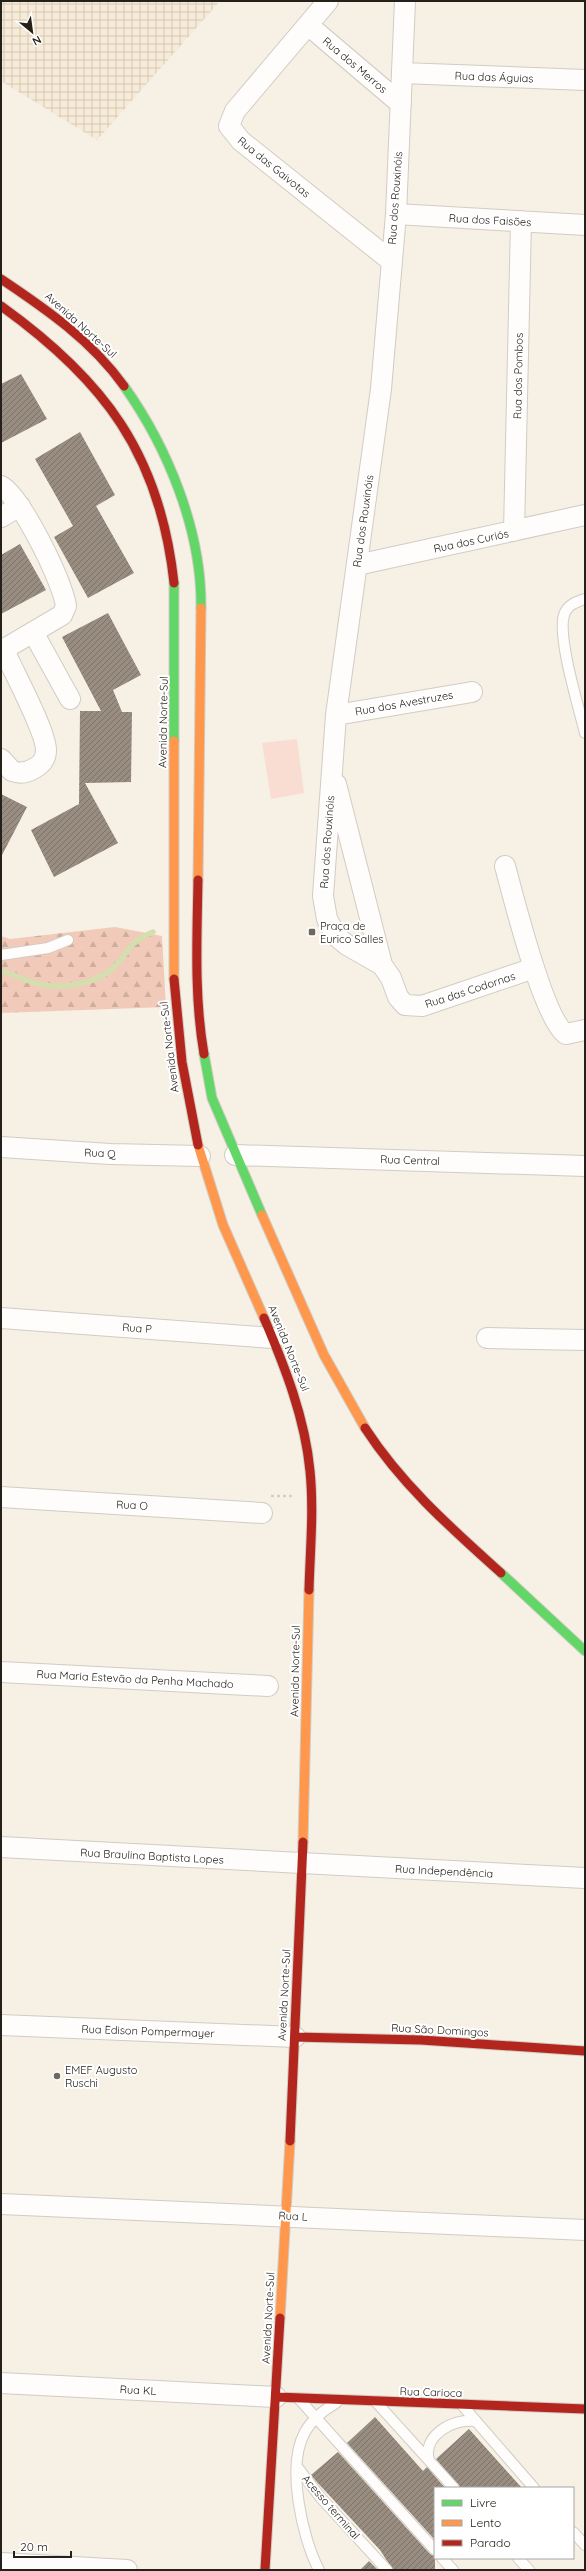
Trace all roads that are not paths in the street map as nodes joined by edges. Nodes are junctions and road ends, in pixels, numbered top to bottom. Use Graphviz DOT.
graph roads {
  1 [pos="328,1"];
  2 [pos="405,1"];
  3 [pos="308,25"];
  4 [pos="402,73"];
  5 [pos="585,80"];
  6 [pos="401,104"];
  7 [pos="396,214"];
  8 [pos="521,221"];
  9 [pos="585,224"];
  10 [pos="390,260"];
  11 [pos="1,279"];
  12 [pos="1,306"];
  13 [pos="1,486"];
  14 [pos="20,506"];
  15 [pos="585,515"];
  16 [pos="1,517"];
  17 [pos="514,532"];
  18 [pos="357,564"];
  19 [pos="585,599"];
  20 [pos="33,632"];
  21 [pos="2,651"];
  22 [pos="472,692"];
  23 [pos="70,699"];
  24 [pos="336,715"];
  25 [pos="585,733"];
  26 [pos="1,759"];
  27 [pos="332,769"];
  28 [pos="505,866"];
  29 [pos="68,940"];
  30 [pos="1,955"];
  31 [pos="382,965"];
  32 [pos="534,968"];
  33 [pos="405,1005"];
  34 [pos="585,1030"];
  35 [pos="1,1147"];
  36 [pos="235,1155"];
  37 [pos="200,1156"];
  38 [pos="585,1166"];
  39 [pos="1,1318"];
  40 [pos="273,1338"];
  41 [pos="487,1338"];
  42 [pos="585,1340"];
  43 [pos="1,1497"];
  44 [pos="262,1512"];
  45 [pos="585,1650"];
  46 [pos="1,1672"];
  47 [pos="268,1686"];
  48 [pos="1,1847"];
  49 [pos="302,1864"];
  50 [pos="585,1878"];
  51 [pos="1,2025"];
  52 [pos="294,2037"];
  53 [pos="585,2050"];
  54 [pos="1,2204"];
  55 [pos="286,2215"];
  56 [pos="585,2230"];
  57 [pos="1,2383"];
  58 [pos="276,2397"];
  59 [pos="299,2399"];
  60 [pos="340,2401"];
  61 [pos="376,2402"];
  62 [pos="460,2405"];
  63 [pos="585,2409"];
  64 [pos="315,2419"];
  65 [pos="474,2421"];
  66 [pos="452,2423"];
  67 [pos="429,2460"];
  68 [pos="298,2468"];
  69 [pos="453,2487"];
  70 [pos="533,2487"];
  71 [pos="574,2533"];
  72 [pos="585,2545"];
  73 [pos="434,2549"];
  74 [pos="443,2559"];
  75 [pos="519,2559"];
  76 [pos="1,2563"];
  77 [pos="127,2570"];
  78 [pos="265,2570"];
  79 [pos="319,2570"];
  80 [pos="387,2570"];
  81 [pos="453,2570"];
  82 [pos="529,2570"];
  1 -- 3 [label="street, Rua das Gaivotas"];
  2 -- 4 [label="street, Rua dos Rouxinóis"];
  3 -- 6 [label="street, Rua dos Merros"];
  3 -- 10 [label="street, Rua das Gaivotas"];
  4 -- 5 [label="street, Rua das Águias"];
  4 -- 6 [label="street, Rua dos Rouxinóis"];
  6 -- 7 [label="street, Rua dos Rouxinóis"];
  7 -- 8 [label="street, Rua dos Faisões"];
  7 -- 10 [label="street, Rua dos Rouxinóis"];
  8 -- 9 [label="street, Rua dos Faisões"];
  8 -- 17 [label="street, Rua dos Pombos"];
  10 -- 18 [label="street, Rua dos Rouxinóis"];
  11 -- 36 [label="main road, Avenida Norte-Sul"];
  12 -- 37 [label="main road, Avenida Norte-Sul"];
  13 -- 14 [label="street"];
  14 -- 16 [label="street"];
  14 -- 20 [label="street"];
  15 -- 17 [label="street, Rua dos Curiós"];
  17 -- 18 [label="street, Rua dos Curiós"];
  18 -- 24 [label="street, Rua dos Rouxinóis"];
  19 -- 25 [label="lane"];
  20 -- 21 [label="street"];
  20 -- 23 [label="street"];
  21 -- 26 [label="street"];
  22 -- 24 [label="street, Rua dos Avestruzes"];
  24 -- 27 [label="street, Rua dos Rouxinóis"];
  27 -- 31 [label="street"];
  27 -- 31 [label="street, Rua dos Rouxinóis"];
  28 -- 32 [label="street"];
  29 -- 30 [label="lane"];
  31 -- 33 [label="street, Rua dos Rouxinóis"];
  32 -- 33 [label="street, Rua das Codornas"];
  32 -- 34 [label="street"];
  35 -- 37 [label="street, Rua Q"];
  36 -- 38 [label="street, Rua Central"];
  36 -- 45 [label="main road, Avenida Norte-Sul"];
  37 -- 40 [label="main road, Avenida Norte-Sul"];
  39 -- 40 [label="street, Rua P"];
  40 -- 49 [label="main road, Avenida Norte-Sul"];
  41 -- 42 [label="street"];
  43 -- 44 [label="street, Rua O"];
  46 -- 47 [label="street, Rua Maria Estevão da Penha Machado"];
  48 -- 49 [label="street, Rua Braulina Baptista Lopes"];
  49 -- 50 [label="street, Rua Independência"];
  49 -- 52 [label="main road, Avenida Norte-Sul"];
  51 -- 52 [label="street, Rua Edison Pompermayer"];
  52 -- 53 [label="main road, Rua São Domingos"];
  52 -- 55 [label="main road, Avenida Norte-Sul"];
  54 -- 55 [label="street, Rua L"];
  55 -- 56 [label="street, Rua L"];
  55 -- 58 [label="main road, Avenida Norte-Sul"];
  57 -- 58 [label="street, Rua KL"];
  58 -- 59 [label="main road, Rua Carioca"];
  58 -- 78 [label="main road, Avenida Norte-Sul"];
  59 -- 60 [label="main road, Rua Carioca"];
  59 -- 64 [label="lane"];
  60 -- 61 [label="main road, Rua Carioca"];
  60 -- 64 [label="lane"];
  61 -- 62 [label="main road, Rua Carioca"];
  61 -- 67 [label="lane"];
  62 -- 63 [label="main road, Rua Carioca"];
  62 -- 65 [label="lane"];
  62 -- 66 [label="lane"];
  64 -- 68 [label="lane"];
  64 -- 73 [label="lane"];
  65 -- 66 [label="lane"];
  65 -- 70 [label="lane"];
  66 -- 67 [label="lane"];
  67 -- 69 [label="lane"];
  68 -- 79 [label="lane, Acesso terminal"];
  68 -- 80 [label="lane, Acesso terminal"];
  71 -- 72 [label="lane"];
  74 -- 81 [label="lane"];
  75 -- 82 [label="lane"];
  76 -- 77 [label="street"];
}
